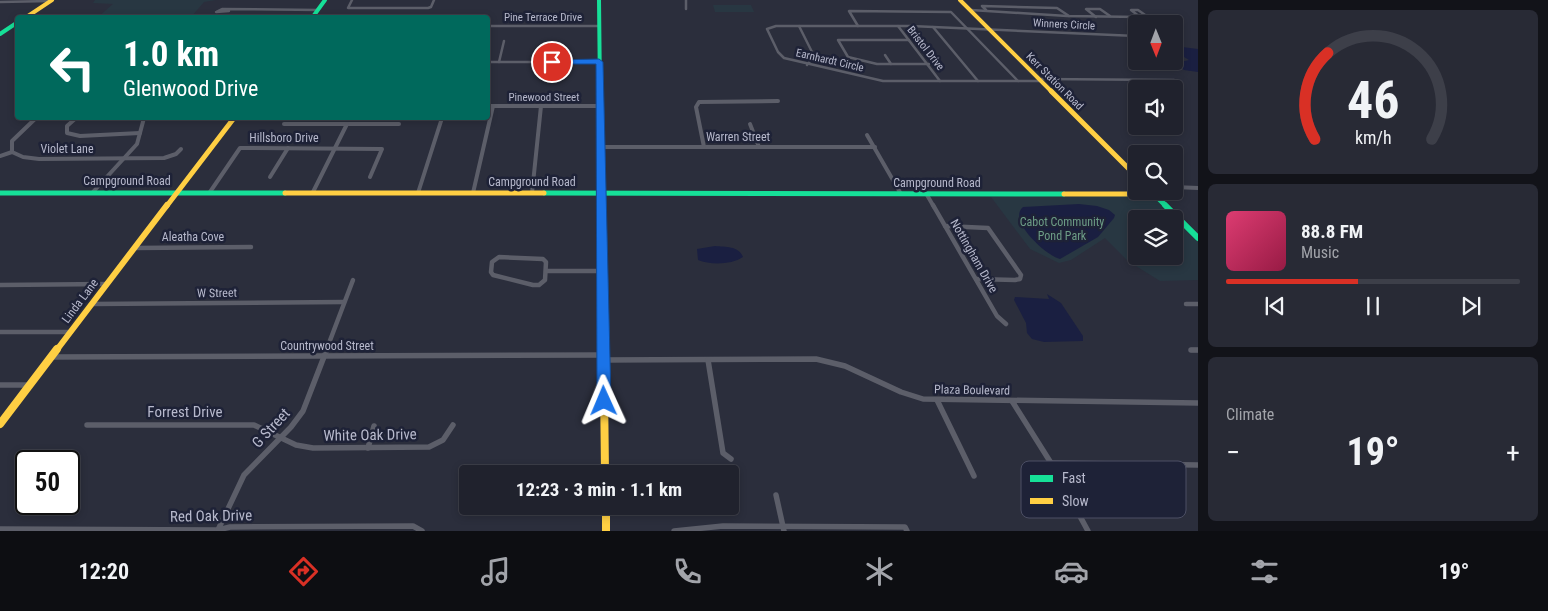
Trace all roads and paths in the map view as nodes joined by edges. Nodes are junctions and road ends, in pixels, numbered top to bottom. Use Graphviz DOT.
graph roads {
  1 [pos="51,0"];
  2 [pos="325,0"];
  3 [pos="352,0"];
  4 [pos="434,0"];
  5 [pos="599,0"];
  6 [pos="686,0"];
  7 [pos="960,0"];
  8 [pos="0,2"];
  9 [pos="1047,8"];
  10 [pos="686,9"];
  11 [pos="318,10"];
  12 [pos="971,10"];
  13 [pos="229,11"];
  14 [pos="986,11"];
  15 [pos="29,15"];
  16 [pos="314,15"];
  17 [pos="1057,16"];
  18 [pos="1070,16"];
  19 [pos="1096,17"];
  20 [pos="1112,17"];
  21 [pos="1128,17"];
  22 [pos="1140,17"];
  23 [pos="15,24"];
  24 [pos="490,26"];
  25 [pos="599,26"];
  26 [pos="799,26"];
  27 [pos="858,26"];
  28 [pos="898,26"];
  29 [pos="933,27"];
  30 [pos="970,30"];
  31 [pos="990,30"];
  32 [pos="0,34"];
  33 [pos="1128,36"];
  34 [pos="504,40"];
  35 [pos="909,40"];
  36 [pos="885,56"];
  37 [pos="490,62"];
  38 [pos="499,62"];
  39 [pos="599,62"];
  40 [pos="891,64"];
  41 [pos="929,64"];
  42 [pos="807,65"];
  43 [pos="1041,80"];
  44 [pos="1128,80"];
  45 [pos="940,81"];
  46 [pos="978,81"];
  47 [pos="1018,81"];
  48 [pos="778,101"];
  49 [pos="493,106"];
  50 [pos="541,106"];
  51 [pos="600,106"];
  52 [pos="490,119"];
  53 [pos="34,120"];
  54 [pos="74,120"];
  55 [pos="143,120"];
  56 [pos="232,120"];
  57 [pos="441,120"];
  58 [pos="490,120"];
  59 [pos="284,124"];
  60 [pos="347,124"];
  61 [pos="398,124"];
  62 [pos="750,124"];
  63 [pos="140,133"];
  64 [pos="867,135"];
  65 [pos="601,147"];
  66 [pos="704,147"];
  67 [pos="759,147"];
  68 [pos="288,148"];
  69 [pos="335,148"];
  70 [pos="874,148"];
  71 [pos="181,149"];
  72 [pos="12,152"];
  73 [pos="0,156"];
  74 [pos="124,158"];
  75 [pos="1128,168"];
  76 [pos="270,177"];
  77 [pos="370,177"];
  78 [pos="1183,187"];
  79 [pos="1198,188"];
  80 [pos="93,192"];
  81 [pos="177,192"];
  82 [pos="210,192"];
  83 [pos="313,192"];
  84 [pos="418,192"];
  85 [pos="0,193"];
  86 [pos="473,193"];
  87 [pos="532,193"];
  88 [pos="601,193"];
  89 [pos="1128,193"];
  90 [pos="901,194"];
  91 [pos="927,194"];
  92 [pos="1160,200"];
  93 [pos="945,226"];
  94 [pos="1198,238"];
  95 [pos="251,247"];
  96 [pos="135,248"];
  97 [pos="546,271"];
  98 [pos="602,271"];
  99 [pos="976,279"];
  100 [pos="353,280"];
  101 [pos="0,284"];
  102 [pos="107,284"];
  103 [pos="343,302"];
  104 [pos="92,304"];
  105 [pos="1186,304"];
  106 [pos="1198,304"];
  107 [pos="1006,324"];
  108 [pos="0,332"];
  109 [pos="71,332"];
  110 [pos="1191,350"];
  111 [pos="1198,350"];
  112 [pos="52,357"];
  113 [pos="324,357"];
  114 [pos="603,358"];
  115 [pos="708,360"];
  116 [pos="0,385"];
  117 [pos="29,385"];
  118 [pos="938,400"];
  119 [pos="1012,401"];
  120 [pos="1198,403"];
  121 [pos="0,424"];
  122 [pos="87,425"];
  123 [pos="453,425"];
  124 [pos="374,426"];
  125 [pos="281,438"];
  126 [pos="368,448"];
  127 [pos="730,459"];
  128 [pos="1050,461"];
  129 [pos="605,465"];
  130 [pos="974,476"];
  131 [pos="776,495"];
  132 [pos="606,515"];
  133 [pos="1081,518"];
  134 [pos="0,529"];
  135 [pos="309,529"];
  136 [pos="783,529"];
  137 [pos="218,530"];
  138 [pos="422,531"];
  139 [pos="606,531"];
  140 [pos="674,531"];
  141 [pos="907,531"];
  142 [pos="1088,531"];
  1 -- 8 [label="street"];
  1 -- 15 [label="street"];
  2 -- 11 [label="street"];
  3 -- 4 [label="street"];
  5 -- 25 [label="street"];
  6 -- 10 [label="street"];
  7 -- 12 [label="street, Kerr Station Road"];
  9 -- 14 [label="street"];
  9 -- 17 [label="street"];
  9 -- 18 [label="street"];
  11 -- 13 [label="street"];
  11 -- 16 [label="street"];
  12 -- 14 [label="street"];
  12 -- 31 [label="street, Kerr Station Road"];
  14 -- 17 [label="street"];
  17 -- 18 [label="street"];
  18 -- 19 [label="street"];
  19 -- 20 [label="street"];
  19 -- 20 [label="street"];
  20 -- 21 [label="street"];
  22 -- 22 [label="street"];
  23 -- 32 [label="street"];
  24 -- 25 [label="street, Pine Terrace Drive"];
  25 -- 39 [label="street"];
  26 -- 27 [label="street, Earnhardt Circle"];
  26 -- 42 [label="street"];
  26 -- 42 [label="street, Earnhardt Circle"];
  27 -- 28 [label="street, Earnhardt Circle"];
  27 -- 30 [label="street"];
  28 -- 29 [label="street, Earnhardt Circle"];
  28 -- 35 [label="street, Bristol Drive"];
  29 -- 30 [label="street, Earnhardt Circle"];
  29 -- 46 [label="street"];
  30 -- 31 [label="street, Earnhardt Circle"];
  30 -- 47 [label="street"];
  31 -- 33 [label="street, Winners Circle"];
  31 -- 43 [label="street, Kerr Station Road"];
  34 -- 38 [label="street"];
  35 -- 40 [label="street"];
  35 -- 41 [label="street, Bristol Drive"];
  36 -- 40 [label="street"];
  37 -- 38 [label="street"];
  38 -- 39 [label="street"];
  39 -- 51 [label="street"];
  40 -- 41 [label="street"];
  41 -- 45 [label="street, Bristol Drive"];
  42 -- 45 [label="street, Earnhardt Circle"];
  43 -- 44 [label="street, Earnhardt Circle"];
  43 -- 47 [label="street, Earnhardt Circle"];
  43 -- 75 [label="street, Kerr Station Road"];
  45 -- 46 [label="street, Earnhardt Circle"];
  46 -- 47 [label="street, Earnhardt Circle"];
  48 -- 66 [label="street"];
  49 -- 50 [label="street, Pinewood Street"];
  49 -- 52 [label="street"];
  50 -- 51 [label="street, Pinewood Street"];
  50 -- 87 [label="street"];
  51 -- 65 [label="street"];
  53 -- 72 [label="street"];
  54 -- 63 [label="street"];
  55 -- 63 [label="street"];
  56 -- 81 [label="street, Linda Lane"];
  57 -- 84 [label="street"];
  58 -- 86 [label="street"];
  59 -- 60 [label="street"];
  60 -- 61 [label="street"];
  60 -- 69 [label="street"];
  62 -- 67 [label="street"];
  63 -- 74 [label="street"];
  64 -- 70 [label="street"];
  65 -- 66 [label="street, Warren Street"];
  65 -- 88 [label="street"];
  66 -- 67 [label="street, Warren Street"];
  67 -- 70 [label="street, Warren Street"];
  68 -- 69 [label="street, Hillsboro Drive"];
  68 -- 76 [label="street"];
  68 -- 82 [label="street, Hillsboro Drive"];
  69 -- 77 [label="street, Hillsboro Drive"];
  69 -- 83 [label="street"];
  70 -- 90 [label="street"];
  71 -- 74 [label="street, Violet Lane"];
  72 -- 73 [label="street"];
  72 -- 74 [label="street, Violet Lane"];
  74 -- 80 [label="street"];
  78 -- 79 [label="street"];
  80 -- 81 [label="street, Campground Road"];
  80 -- 85 [label="street, Campground Road"];
  81 -- 82 [label="street, Campground Road"];
  81 -- 96 [label="street, Linda Lane"];
  82 -- 83 [label="street, Campground Road"];
  83 -- 84 [label="street, Campground Road"];
  84 -- 86 [label="street, Campground Road"];
  86 -- 87 [label="street, Campground Road"];
  87 -- 88 [label="street, Campground Road"];
  88 -- 90 [label="street, Campground Road"];
  88 -- 98 [label="street"];
  89 -- 91 [label="street, Campground Road"];
  90 -- 91 [label="street, Campground Road"];
  91 -- 93 [label="street, Nottingham Drive"];
  92 -- 94 [label="street"];
  93 -- 99 [label="street, Nottingham Drive"];
  93 -- 99 [label="street"];
  95 -- 96 [label="street, Aleatha Cove"];
  96 -- 102 [label="street, Linda Lane"];
  97 -- 97 [label="street"];
  97 -- 98 [label="street"];
  98 -- 114 [label="street"];
  99 -- 107 [label="street, Nottingham Drive"];
  100 -- 103 [label="street, G Street"];
  101 -- 102 [label="street"];
  102 -- 104 [label="street, Linda Lane"];
  103 -- 104 [label="street, W Street"];
  103 -- 113 [label="street, G Street"];
  104 -- 109 [label="street, Linda Lane"];
  105 -- 106 [label="street"];
  108 -- 109 [label="street"];
  109 -- 112 [label="street, Linda Lane"];
  110 -- 111 [label="street"];
  112 -- 113 [label="street, Countrywood Street"];
  112 -- 117 [label="street, Linda Lane"];
  113 -- 114 [label="street, Countrywood Street"];
  113 -- 125 [label="street, G Street"];
  114 -- 115 [label="street, Plaza Boulevard"];
  114 -- 129 [label="street"];
  115 -- 118 [label="street, Plaza Boulevard"];
  115 -- 127 [label="street"];
  116 -- 117 [label="street"];
  117 -- 121 [label="street, Linda Lane"];
  118 -- 119 [label="street, Plaza Boulevard"];
  118 -- 130 [label="street"];
  119 -- 120 [label="street, Plaza Boulevard"];
  119 -- 128 [label="street"];
  122 -- 125 [label="street, Forrest Drive"];
  123 -- 126 [label="street, White Oak Drive"];
  124 -- 126 [label="street"];
  125 -- 126 [label="street, White Oak Drive"];
  125 -- 137 [label="street, G Street"];
  131 -- 136 [label="street"];
  132 -- 139 [label="street"];
  133 -- 142 [label="street"];
  134 -- 137 [label="street, Red Oak Drive"];
  135 -- 137 [label="street, Red Oak Drive"];
  135 -- 138 [label="street, Red Oak Drive"];
  136 -- 140 [label="street"];
  136 -- 141 [label="street"];
}
